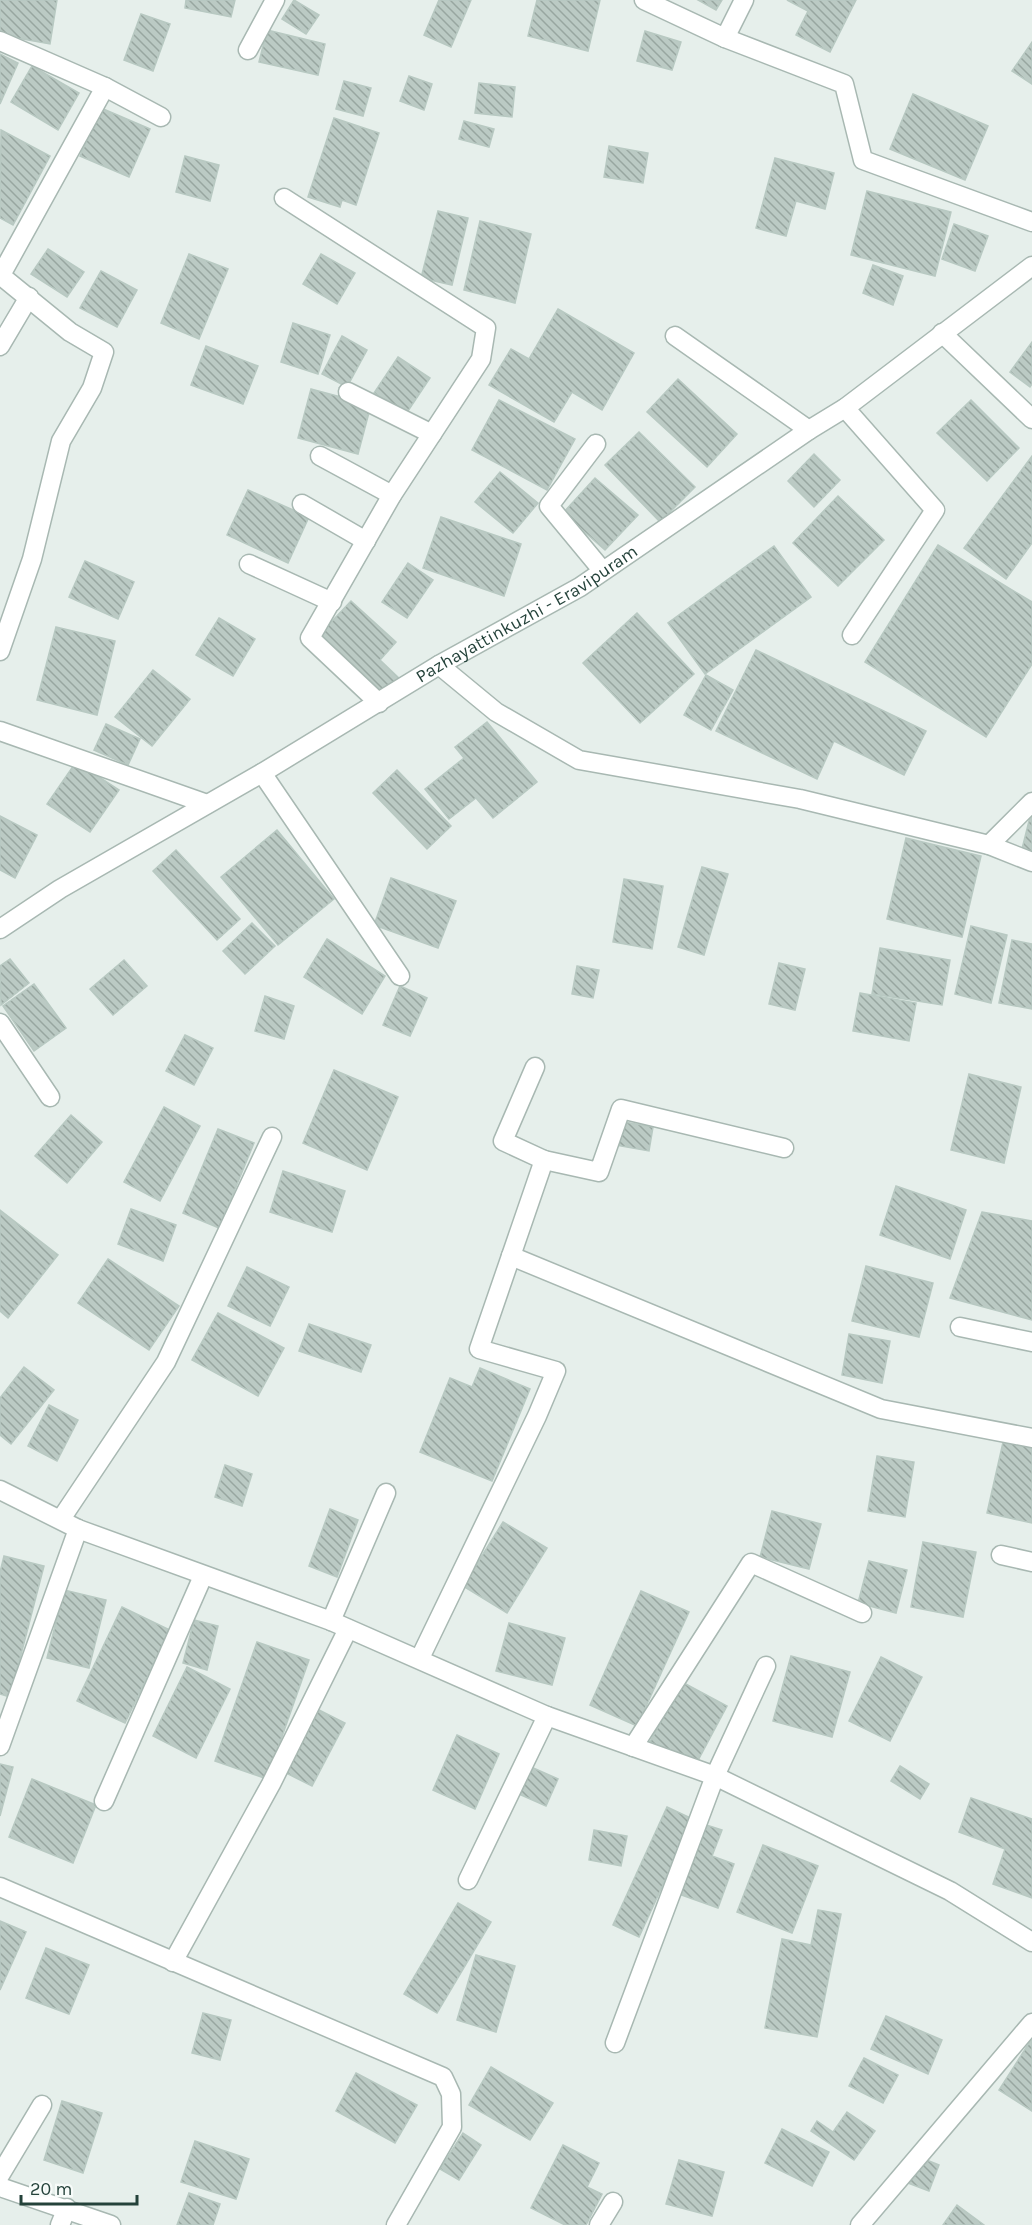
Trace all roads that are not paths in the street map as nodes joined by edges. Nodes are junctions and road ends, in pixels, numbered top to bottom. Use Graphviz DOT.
graph roads {
  1 [pos="275,0"];
  2 [pos="644,0"];
  3 [pos="744,0"];
  4 [pos="725,38"];
  5 [pos="0,41"];
  6 [pos="248,50"];
  7 [pos="105,87"];
  8 [pos="161,117"];
  9 [pos="284,198"];
  10 [pos="1032,222"];
  11 [pos="1032,266"];
  12 [pos="0,275"];
  13 [pos="29,297"];
  14 [pos="942,333"];
  15 [pos="675,336"];
  16 [pos="0,346"];
  17 [pos="348,392"];
  18 [pos="845,408"];
  19 [pos="1032,419"];
  20 [pos="809,430"];
  21 [pos="432,434"];
  22 [pos="596,444"];
  23 [pos="320,456"];
  24 [pos="392,495"];
  25 [pos="302,504"];
  26 [pos="366,541"];
  27 [pos="249,564"];
  28 [pos="602,570"];
  29 [pos="332,602"];
  30 [pos="852,635"];
  31 [pos="0,651"];
  32 [pos="439,665"];
  33 [pos="379,703"];
  34 [pos="0,731"];
  35 [pos="262,773"];
  36 [pos="1032,802"];
  37 [pos="207,804"];
  38 [pos="989,845"];
  39 [pos="1032,862"];
  40 [pos="0,929"];
  41 [pos="400,976"];
  42 [pos="0,1023"];
  43 [pos="535,1067"];
  44 [pos="50,1097"];
  45 [pos="272,1137"];
  46 [pos="784,1148"];
  47 [pos="544,1160"];
  48 [pos="511,1256"];
  49 [pos="960,1327"];
  50 [pos="1032,1342"];
  51 [pos="1032,1438"];
  52 [pos="0,1490"];
  53 [pos="386,1493"];
  54 [pos="61,1520"];
  55 [pos="78,1529"];
  56 [pos="1001,1555"];
  57 [pos="1032,1562"];
  58 [pos="203,1576"];
  59 [pos="862,1613"];
  60 [pos="331,1621"];
  61 [pos="348,1629"];
  62 [pos="420,1658"];
  63 [pos="766,1666"];
  64 [pos="547,1716"];
  65 [pos="0,1746"];
  66 [pos="633,1748"];
  67 [pos="715,1776"];
  68 [pos="104,1801"];
  69 [pos="468,1880"];
  70 [pos="0,1887"];
  71 [pos="1032,1942"];
  72 [pos="173,1962"];
  73 [pos="1032,2023"];
  74 [pos="615,2043"];
  75 [pos="42,2105"];
  76 [pos="0,2175"];
  77 [pos="0,2187"];
  78 [pos="613,2202"];
  79 [pos="67,2208"];
  80 [pos="60,2225"];
  81 [pos="111,2225"];
  82 [pos="396,2225"];
  83 [pos="599,2225"];
  84 [pos="860,2225"];
  1 -- 6 [label="street"];
  2 -- 4 [label="street"];
  3 -- 4 [label="street"];
  4 -- 10 [label="street"];
  5 -- 7 [label="street"];
  7 -- 8 [label="street"];
  7 -- 12 [label="street"];
  9 -- 21 [label="street"];
  11 -- 14 [label="street, Pazhayattinkuzhi - Eravipuram"];
  12 -- 13 [label="street"];
  13 -- 16 [label="street"];
  13 -- 31 [label="street"];
  14 -- 18 [label="street, Pazhayattinkuzhi - Eravipuram"];
  14 -- 19 [label="street"];
  15 -- 20 [label="street"];
  17 -- 21 [label="street"];
  18 -- 20 [label="street, Pazhayattinkuzhi - Eravipuram"];
  18 -- 30 [label="street"];
  20 -- 28 [label="street, Pazhayattinkuzhi - Eravipuram"];
  21 -- 24 [label="street"];
  22 -- 28 [label="street"];
  23 -- 24 [label="street"];
  24 -- 26 [label="street"];
  25 -- 26 [label="street"];
  26 -- 29 [label="street"];
  27 -- 29 [label="street"];
  28 -- 32 [label="street, Pazhayattinkuzhi - Eravipuram"];
  29 -- 33 [label="street"];
  32 -- 33 [label="street, Pazhayattinkuzhi - Eravipuram"];
  32 -- 38 [label="street"];
  33 -- 35 [label="street, Pazhayattinkuzhi - Eravipuram"];
  34 -- 37 [label="street"];
  35 -- 37 [label="street, Pazhayattinkuzhi - Eravipuram"];
  35 -- 41 [label="street"];
  36 -- 38 [label="street"];
  37 -- 40 [label="street, Pazhayattinkuzhi - Eravipuram"];
  38 -- 39 [label="street"];
  42 -- 44 [label="street"];
  43 -- 47 [label="street"];
  45 -- 54 [label="street"];
  46 -- 47 [label="street"];
  47 -- 48 [label="street"];
  48 -- 51 [label="street"];
  48 -- 62 [label="street"];
  49 -- 50 [label="street"];
  52 -- 54 [label="street"];
  53 -- 60 [label="street"];
  54 -- 55 [label="street"];
  55 -- 58 [label="street"];
  55 -- 65 [label="street"];
  56 -- 57 [label="street"];
  58 -- 60 [label="street"];
  58 -- 68 [label="street"];
  59 -- 66 [label="street"];
  60 -- 61 [label="street"];
  61 -- 62 [label="street"];
  61 -- 72 [label="street"];
  62 -- 64 [label="street"];
  63 -- 67 [label="street"];
  64 -- 66 [label="street"];
  64 -- 69 [label="street"];
  66 -- 67 [label="street"];
  67 -- 71 [label="street"];
  67 -- 74 [label="street"];
  70 -- 72 [label="street"];
  72 -- 82 [label="street"];
  73 -- 84 [label="street"];
  75 -- 76 [label="street"];
  77 -- 79 [label="street"];
  78 -- 83 [label="street"];
  79 -- 80 [label="street"];
  79 -- 81 [label="street"];
}
